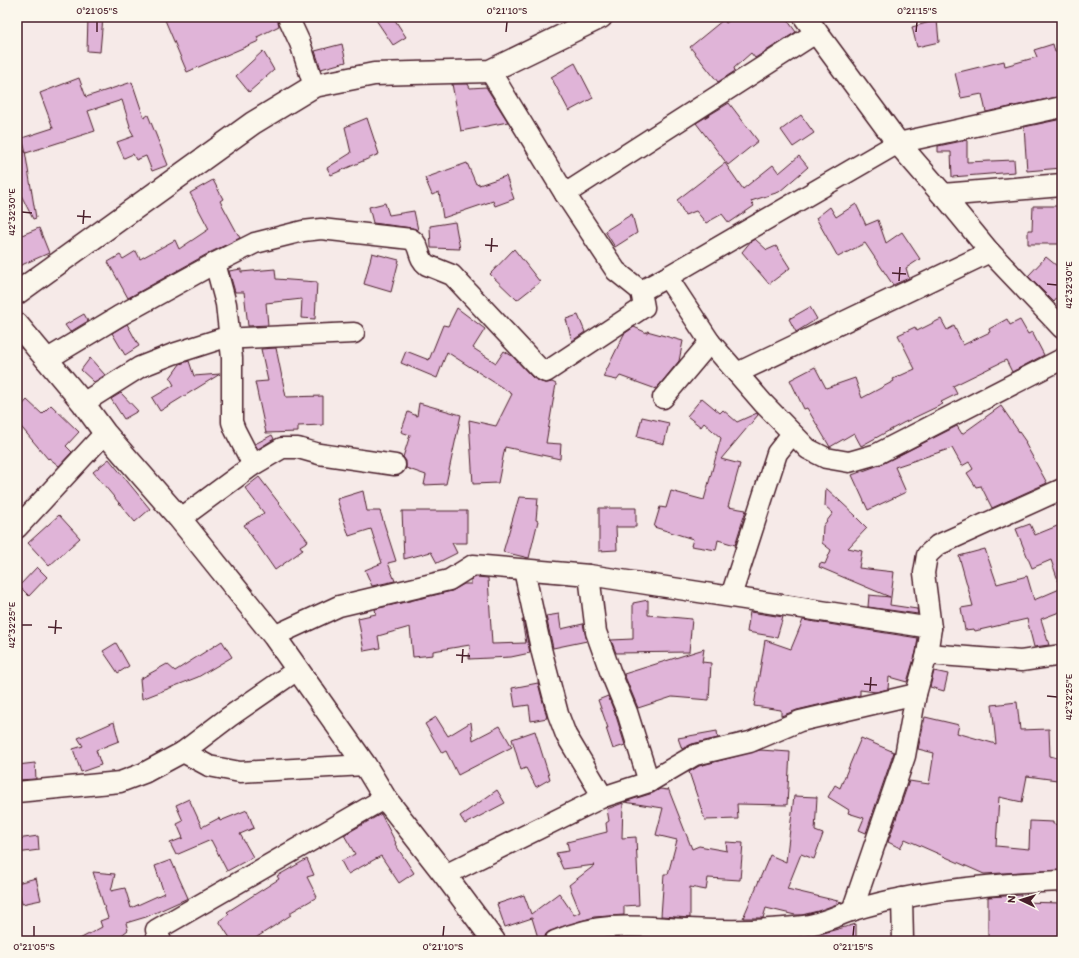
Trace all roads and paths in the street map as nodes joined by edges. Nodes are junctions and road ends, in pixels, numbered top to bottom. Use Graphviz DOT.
graph roads {
  1 [pos="288,17"];
  2 [pos="601,17"];
  3 [pos="811,25"];
  4 [pos="490,71"];
  5 [pos="314,86"];
  6 [pos="1062,107"];
  7 [pos="898,143"];
  8 [pos="1062,184"];
  9 [pos="565,194"];
  10 [pos="943,195"];
  11 [pos="990,252"];
  12 [pos="215,263"];
  13 [pos="667,277"];
  14 [pos="641,291"];
  15 [pos="17,293"];
  16 [pos="17,324"];
  17 [pos="1062,328"];
  18 [pos="354,333"];
  19 [pos="230,338"];
  20 [pos="710,342"];
  21 [pos="1062,358"];
  22 [pos="46,360"];
  23 [pos="737,373"];
  24 [pos="663,398"];
  25 [pos="83,403"];
  26 [pos="105,433"];
  27 [pos="792,434"];
  28 [pos="254,465"];
  29 [pos="395,466"];
  30 [pos="1062,489"];
  31 [pos="180,519"];
  32 [pos="17,528"];
  33 [pos="524,570"];
  34 [pos="589,575"];
  35 [pos="731,596"];
  36 [pos="931,628"];
  37 [pos="274,636"];
  38 [pos="927,654"];
  39 [pos="1062,655"];
  40 [pos="297,670"];
  41 [pos="916,694"];
  42 [pos="183,752"];
  43 [pos="365,765"];
  44 [pos="649,782"];
  45 [pos="17,792"];
  46 [pos="603,797"];
  47 [pos="385,798"];
  48 [pos="445,875"];
  49 [pos="1062,881"];
  50 [pos="902,898"];
  51 [pos="852,911"];
  52 [pos="161,941"];
  53 [pos="494,941"];
  54 [pos="555,941"];
  55 [pos="902,941"];
  1 -- 5 [label="street"];
  2 -- 4 [label="street"];
  3 -- 7 [label="street"];
  3 -- 9 [label="street"];
  4 -- 5 [label="street"];
  4 -- 9 [label="street"];
  5 -- 15 [label="street"];
  6 -- 7 [label="street"];
  7 -- 10 [label="street"];
  7 -- 13 [label="street"];
  8 -- 10 [label="street"];
  9 -- 14 [label="street"];
  10 -- 11 [label="street"];
  11 -- 17 [label="street"];
  11 -- 23 [label="street"];
  12 -- 14 [label="street"];
  12 -- 19 [label="street"];
  12 -- 22 [label="street"];
  13 -- 14 [label="street"];
  13 -- 20 [label="street"];
  16 -- 22 [label="street"];
  18 -- 19 [label="street"];
  19 -- 25 [label="street"];
  19 -- 28 [label="street"];
  20 -- 23 [label="street"];
  20 -- 24 [label="street"];
  21 -- 27 [label="street"];
  22 -- 25 [label="street"];
  23 -- 27 [label="street"];
  25 -- 26 [label="street"];
  26 -- 31 [label="street"];
  26 -- 32 [label="street"];
  27 -- 35 [label="street"];
  28 -- 29 [label="street"];
  28 -- 31 [label="street"];
  30 -- 36 [label="street"];
  31 -- 37 [label="street"];
  33 -- 34 [label="street"];
  33 -- 37 [label="street"];
  33 -- 46 [label="street"];
  34 -- 35 [label="street"];
  34 -- 44 [label="street"];
  35 -- 36 [label="street"];
  36 -- 38 [label="street"];
  37 -- 40 [label="street"];
  38 -- 39 [label="street"];
  38 -- 41 [label="street"];
  40 -- 42 [label="street"];
  40 -- 43 [label="street"];
  41 -- 44 [label="street"];
  41 -- 51 [label="street"];
  42 -- 43 [label="street"];
  42 -- 45 [label="street"];
  43 -- 47 [label="street"];
  44 -- 46 [label="street"];
  46 -- 48 [label="street"];
  47 -- 48 [label="street"];
  47 -- 52 [label="street"];
  48 -- 53 [label="street"];
  49 -- 50 [label="street"];
  50 -- 51 [label="street"];
  50 -- 55 [label="street"];
  51 -- 54 [label="street"];
}
